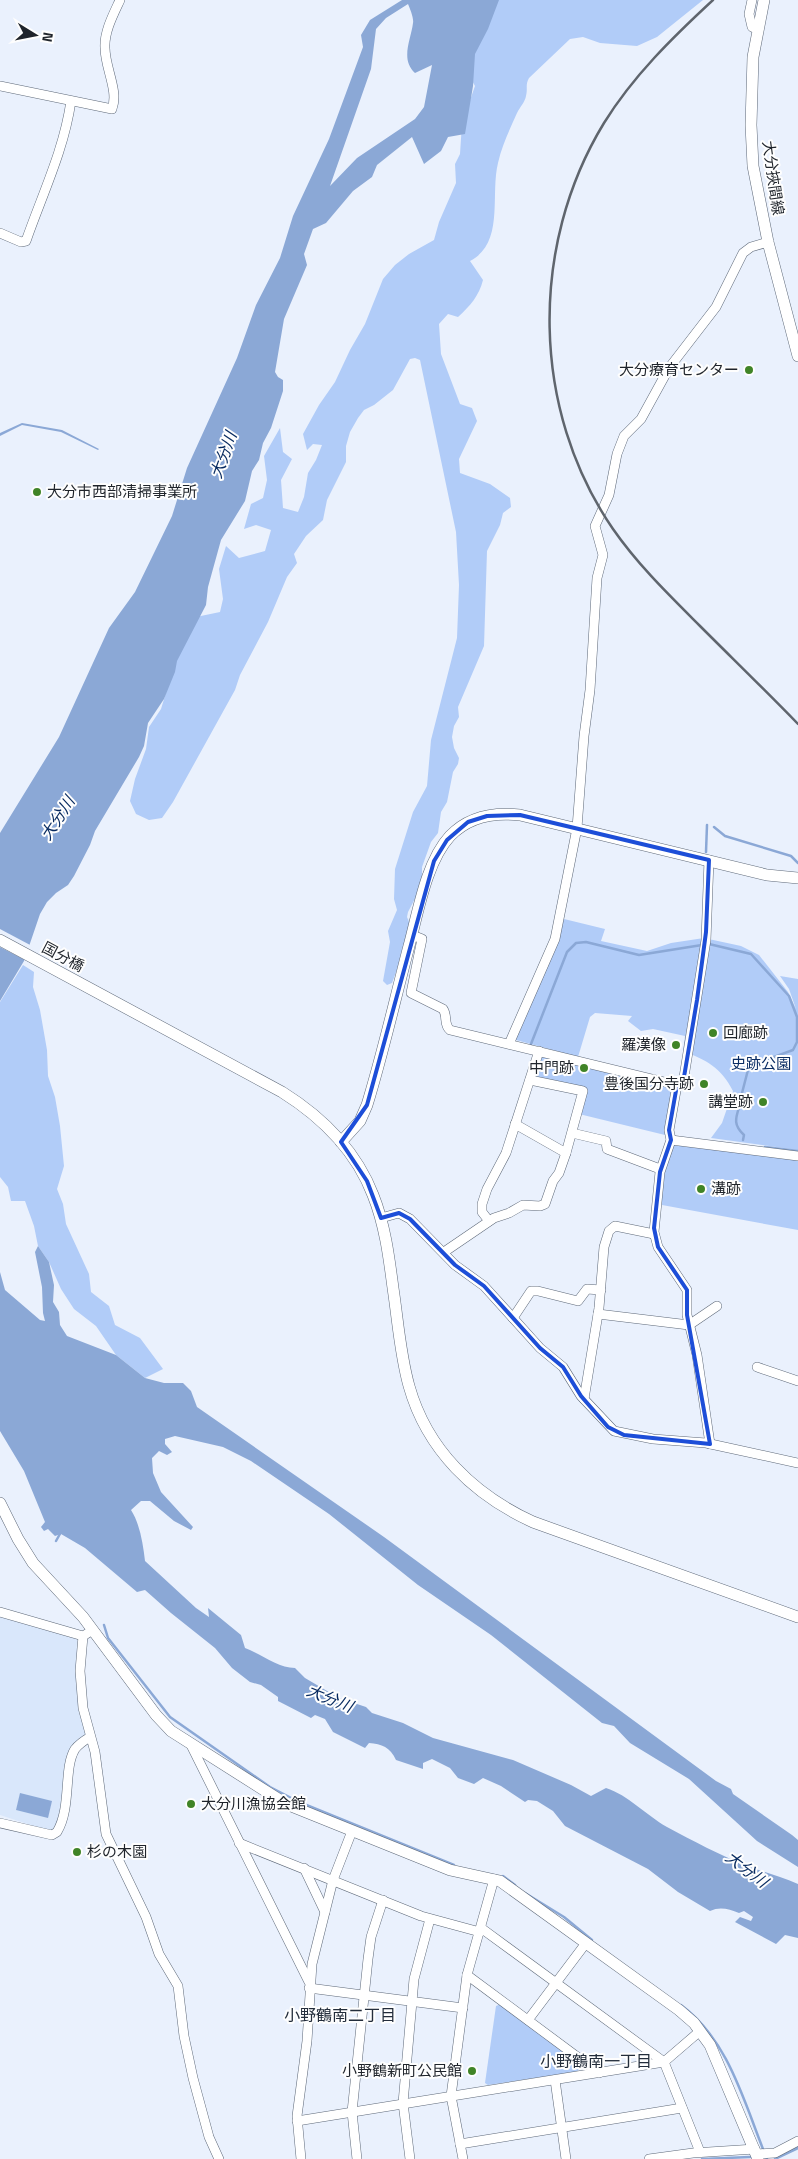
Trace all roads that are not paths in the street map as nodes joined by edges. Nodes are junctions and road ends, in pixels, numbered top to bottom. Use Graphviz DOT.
graph roads {
  1 [pos="120,0"];
  2 [pos="752,0"];
  3 [pos="764,0"];
  4 [pos="757,28"];
  5 [pos="0,86"];
  6 [pos="71,101"];
  7 [pos="0,233"];
  8 [pos="768,242"];
  9 [pos="798,356"];
  10 [pos="577,828"];
  11 [pos="709,860"];
  12 [pos="798,878"];
  13 [pos="412,935"];
  14 [pos="0,940"];
  15 [pos="510,1044"];
  16 [pos="539,1051"];
  17 [pos="530,1080"];
  18 [pos="677,1085"];
  19 [pos="515,1124"];
  20 [pos="572,1133"];
  21 [pos="671,1140"];
  22 [pos="341,1142"];
  23 [pos="566,1153"];
  24 [pos="798,1156"];
  25 [pos="660,1169"];
  26 [pos="380,1218"];
  27 [pos="488,1221"];
  28 [pos="654,1234"];
  29 [pos="447,1250"];
  30 [pos="601,1290"];
  31 [pos="718,1306"];
  32 [pos="598,1314"];
  33 [pos="513,1318"];
  34 [pos="689,1325"];
  35 [pos="757,1367"];
  36 [pos="798,1381"];
  37 [pos="584,1400"];
  38 [pos="710,1444"];
  39 [pos="798,1462"];
  40 [pos="0,1503"];
  41 [pos="0,1612"];
  42 [pos="798,1617"];
  43 [pos="88,1633"];
  44 [pos="90,1737"];
  45 [pos="190,1743"];
  46 [pos="0,1823"];
  47 [pos="352,1830"];
  48 [pos="239,1842"];
  49 [pos="304,1868"];
  50 [pos="494,1879"];
  51 [pos="334,1880"];
  52 [pos="383,1900"];
  53 [pos="325,1912"];
  54 [pos="430,1919"];
  55 [pos="480,1930"];
  56 [pos="586,1942"];
  57 [pos="467,1975"];
  58 [pos="556,1982"];
  59 [pos="309,1985"];
  60 [pos="364,1996"];
  61 [pos="413,2001"];
  62 [pos="463,2008"];
  63 [pos="528,2020"];
  64 [pos="700,2030"];
  65 [pos="664,2062"];
  66 [pos="599,2073"];
  67 [pos="555,2080"];
  68 [pos="451,2096"];
  69 [pos="403,2103"];
  70 [pos="682,2108"];
  71 [pos="352,2112"];
  72 [pos="297,2121"];
  73 [pos="562,2127"];
  74 [pos="798,2141"];
  75 [pos="460,2144"];
  76 [pos="700,2152"];
  77 [pos="756,2154"];
  78 [pos="220,2159"];
  79 [pos="301,2159"];
  80 [pos="357,2159"];
  81 [pos="410,2159"];
  82 [pos="463,2159"];
  83 [pos="566,2159"];
  84 [pos="648,2159"];
  1 -- 6 [label="street"];
  2 -- 4 [label="street"];
  3 -- 4 [label="street, 大分挾間線"];
  4 -- 8 [label="street, 大分挾間線"];
  5 -- 6 [label="street"];
  6 -- 7 [label="street"];
  8 -- 9 [label="street, 大分挾間線"];
  8 -- 10 [label="street"];
  10 -- 11 [label="street"];
  10 -- 13 [label="street"];
  10 -- 15 [label="street"];
  11 -- 12 [label="street"];
  11 -- 18 [label="street"];
  13 -- 15 [label="street"];
  13 -- 22 [label="street"];
  14 -- 22 [label="street, 国分橋"];
  15 -- 16 [label="street"];
  16 -- 17 [label="street"];
  16 -- 18 [label="street"];
  17 -- 19 [label="street"];
  17 -- 20 [label="street"];
  18 -- 21 [label="street"];
  19 -- 23 [label="street"];
  19 -- 27 [label="street"];
  20 -- 23 [label="street"];
  20 -- 25 [label="street"];
  21 -- 24 [label="street"];
  21 -- 25 [label="street"];
  22 -- 26 [label="street, 国分橋"];
  23 -- 27 [label="street"];
  25 -- 28 [label="street"];
  26 -- 33 [label="street"];
  26 -- 42 [label="street, 国分橋"];
  27 -- 29 [label="street"];
  28 -- 30 [label="street"];
  28 -- 34 [label="street"];
  30 -- 32 [label="street"];
  30 -- 33 [label="street"];
  31 -- 34 [label="street"];
  32 -- 34 [label="street"];
  32 -- 37 [label="street"];
  33 -- 37 [label="street"];
  34 -- 38 [label="street"];
  35 -- 36 [label="street"];
  37 -- 38 [label="street"];
  38 -- 39 [label="street"];
  40 -- 43 [label="street"];
  41 -- 43 [label="street"];
  43 -- 44 [label="street"];
  43 -- 45 [label="street"];
  44 -- 46 [label="street"];
  44 -- 78 [label="street"];
  45 -- 47 [label="street"];
  45 -- 48 [label="street"];
  47 -- 50 [label="street"];
  47 -- 51 [label="street"];
  48 -- 49 [label="street"];
  48 -- 59 [label="street"];
  49 -- 51 [label="street"];
  49 -- 53 [label="street"];
  50 -- 55 [label="street"];
  50 -- 56 [label="street"];
  51 -- 52 [label="street"];
  51 -- 53 [label="street"];
  52 -- 54 [label="street"];
  52 -- 60 [label="street"];
  53 -- 59 [label="street"];
  54 -- 55 [label="street"];
  54 -- 61 [label="street"];
  55 -- 57 [label="street"];
  55 -- 58 [label="street"];
  56 -- 58 [label="street"];
  56 -- 64 [label="street"];
  57 -- 62 [label="street"];
  57 -- 63 [label="street"];
  58 -- 63 [label="street"];
  58 -- 65 [label="street"];
  59 -- 60 [label="street"];
  59 -- 72 [label="street"];
  60 -- 61 [label="street"];
  60 -- 71 [label="street"];
  61 -- 62 [label="street"];
  61 -- 69 [label="street"];
  62 -- 68 [label="street"];
  63 -- 66 [label="street"];
  64 -- 65 [label="street"];
  64 -- 77 [label="street"];
  65 -- 66 [label="street"];
  65 -- 70 [label="street"];
  66 -- 67 [label="street"];
  67 -- 68 [label="street"];
  67 -- 73 [label="street"];
  68 -- 69 [label="street"];
  68 -- 75 [label="street"];
  69 -- 71 [label="street"];
  69 -- 81 [label="street"];
  70 -- 73 [label="street"];
  70 -- 76 [label="street"];
  71 -- 72 [label="street"];
  71 -- 80 [label="street"];
  72 -- 79 [label="street"];
  73 -- 75 [label="street"];
  73 -- 83 [label="street"];
  74 -- 77 [label="street"];
  75 -- 82 [label="street"];
  76 -- 77 [label="street"];
  76 -- 84 [label="street"];
}
